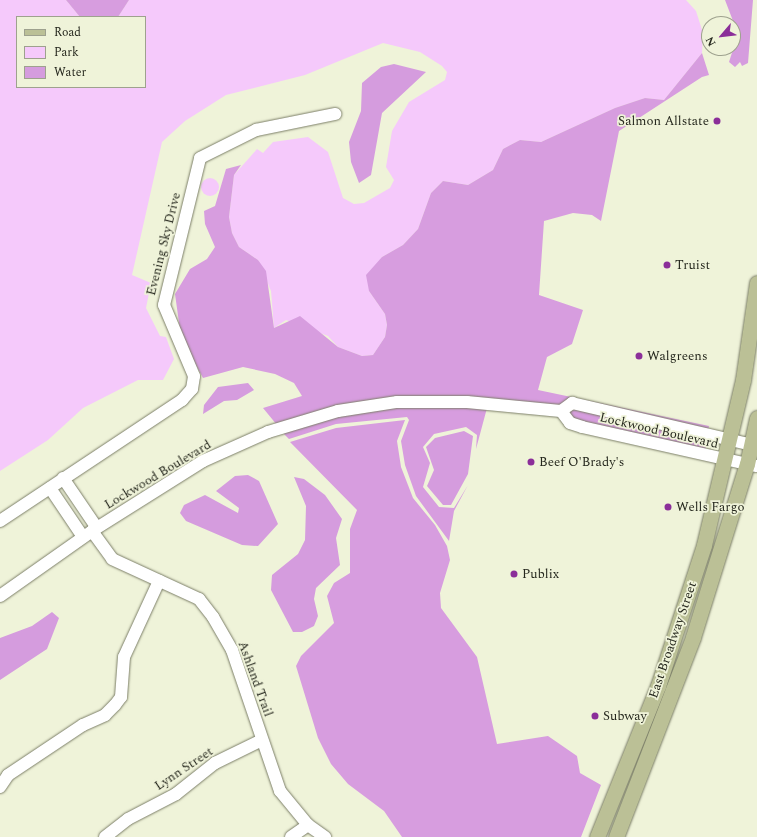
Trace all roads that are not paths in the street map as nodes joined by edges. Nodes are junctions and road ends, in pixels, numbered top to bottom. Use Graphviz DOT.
graph roads {
  1 [pos="335,114"];
  2 [pos="757,283"];
  3 [pos="560,411"];
  4 [pos="757,418"];
  5 [pos="731,441"];
  6 [pos="754,446"];
  7 [pos="726,461"];
  8 [pos="752,465"];
  9 [pos="63,478"];
  10 [pos="50,488"];
  11 [pos="0,521"];
  12 [pos="90,532"];
  13 [pos="159,581"];
  14 [pos="0,596"];
  15 [pos="658,686"];
  16 [pos="674,692"];
  17 [pos="262,740"];
  18 [pos="0,787"];
  19 [pos="308,825"];
  20 [pos="105,837"];
  21 [pos="290,837"];
  22 [pos="325,837"];
  23 [pos="597,837"];
  24 [pos="616,837"];
  1 -- 9 [label="street, Evening Sky Drive"];
  2 -- 5 [label="main road, East Broadway Street"];
  3 -- 5 [label="street, Lockwood Boulevard"];
  3 -- 7 [label="street, Lockwood Boulevard"];
  3 -- 12 [label="street, Lockwood Boulevard"];
  4 -- 6 [label="main road, East Broadway Street"];
  5 -- 6 [label="street, Lockwood Boulevard"];
  5 -- 7 [label="main road, East Broadway Street"];
  6 -- 8 [label="main road, East Broadway Street"];
  7 -- 8 [label="street, Lockwood Boulevard"];
  7 -- 15 [label="main road, East Broadway Street"];
  8 -- 16 [label="main road, East Broadway Street"];
  9 -- 10 [label="street, Evening Sky Drive"];
  9 -- 12 [label="street"];
  10 -- 11 [label="street, Evening Sky Drive"];
  10 -- 12 [label="street"];
  12 -- 13 [label="street, Ashland Trail"];
  12 -- 14 [label="street, Lockwood Boulevard"];
  13 -- 17 [label="street, Ashland Trail"];
  13 -- 18 [label="street"];
  15 -- 16 [label="main road"];
  15 -- 23 [label="main road, East Broadway Street"];
  16 -- 24 [label="main road, East Broadway Street"];
  17 -- 19 [label="street, Ashland Trail"];
  17 -- 20 [label="street, Lynn Street"];
  19 -- 21 [label="street"];
  19 -- 22 [label="street, Ashland Trail"];
}
